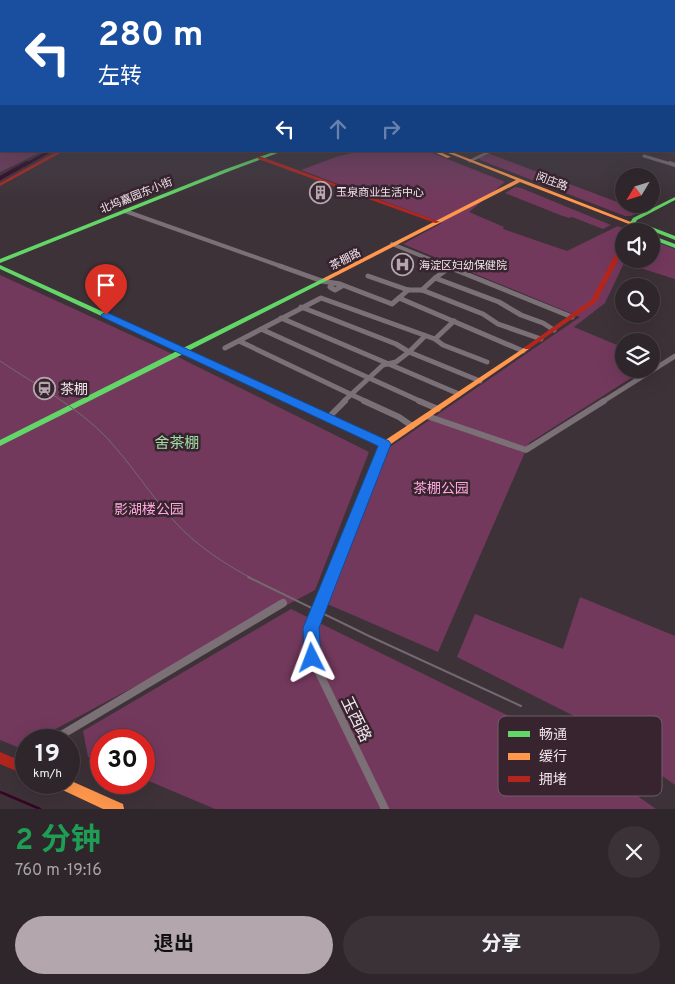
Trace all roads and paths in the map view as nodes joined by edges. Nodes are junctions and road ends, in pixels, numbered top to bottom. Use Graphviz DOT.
graph roads {
  1 [pos="54,152"];
  2 [pos="60,152"];
  3 [pos="278,152"];
  4 [pos="437,152"];
  5 [pos="443,152"];
  6 [pos="448,152"];
  7 [pos="451,152"];
  8 [pos="489,152"];
  9 [pos="644,156"];
  10 [pos="264,157"];
  11 [pos="471,160"];
  12 [pos="675,165"];
  13 [pos="517,181"];
  14 [pos="0,183"];
  15 [pos="565,197"];
  16 [pos="675,198"];
  17 [pos="675,203"];
  18 [pos="125,211"];
  19 [pos="438,222"];
  20 [pos="623,223"];
  21 [pos="624,223"];
  22 [pos="634,223"];
  23 [pos="640,223"];
  24 [pos="660,236"];
  25 [pos="660,237"];
  26 [pos="675,242"];
  27 [pos="394,245"];
  28 [pos="0,261"];
  29 [pos="615,261"];
  30 [pos="0,267"];
  31 [pos="449,268"];
  32 [pos="0,271"];
  33 [pos="368,276"];
  34 [pos="435,278"];
  35 [pos="326,282"];
  36 [pos="408,290"];
  37 [pos="422,290"];
  38 [pos="399,298"];
  39 [pos="301,307"];
  40 [pos="572,317"];
  41 [pos="281,318"];
  42 [pos="454,321"];
  43 [pos="261,329"];
  44 [pos="554,330"];
  45 [pos="425,336"];
  46 [pos="435,339"];
  47 [pos="541,339"];
  48 [pos="239,341"];
  49 [pos="225,348"];
  50 [pos="523,351"];
  51 [pos="183,352"];
  52 [pos="409,352"];
  53 [pos="675,356"];
  54 [pos="487,362"];
  55 [pos="390,364"];
  56 [pos="369,378"];
  57 [pos="480,381"];
  58 [pos="351,394"];
  59 [pos="459,394"];
  60 [pos="438,409"];
  61 [pos="428,416"];
  62 [pos="328,418"];
  63 [pos="412,426"];
  64 [pos="0,443"];
  65 [pos="385,444"];
  66 [pos="283,603"];
  67 [pos="71,729"];
  68 [pos="0,758"];
  69 [pos="14,763"];
  70 [pos="80,792"];
  71 [pos="118,809"];
  72 [pos="385,809"];
  1 -- 14 [label="street"];
  2 -- 14 [label="street"];
  3 -- 10 [label="street, 北坞嘉园东小街"];
  4 -- 13 [label="street, 闵庄路"];
  5 -- 13 [label="street, 闵庄路"];
  6 -- 11 [label="street, 闵庄路"];
  7 -- 11 [label="street, 闵庄路"];
  8 -- 11 [label="street"];
  9 -- 12 [label="street"];
  10 -- 18 [label="street, 北坞嘉园东小街"];
  10 -- 19 [label="street"];
  11 -- 13 [label="street, 闵庄路"];
  11 -- 15 [label="street, 闵庄路"];
  13 -- 15 [label="street, 闵庄路"];
  13 -- 19 [label="street, 茶棚路"];
  13 -- 20 [label="street, 闵庄路"];
  15 -- 21 [label="street, 闵庄路"];
  16 -- 22 [label="street"];
  17 -- 23 [label="street"];
  18 -- 28 [label="street, 北坞嘉园东小街"];
  18 -- 35 [label="street"];
  19 -- 27 [label="street, 茶棚路"];
  24 -- 26 [label="street, 闵庄路"];
  25 -- 26 [label="street, 闵庄路"];
  27 -- 31 [label="street"];
  27 -- 35 [label="street, 茶棚路"];
  29 -- 40 [label="street"];
  30 -- 51 [label="street"];
  31 -- 34 [label="street"];
  31 -- 40 [label="street"];
  32 -- 51 [label="street"];
  33 -- 36 [label="street"];
  34 -- 37 [label="street"];
  34 -- 44 [label="street"];
  35 -- 38 [label="street"];
  35 -- 51 [label="street, 茶棚路"];
  36 -- 37 [label="street"];
  36 -- 38 [label="street"];
  37 -- 47 [label="street"];
  38 -- 42 [label="street"];
  39 -- 41 [label="street"];
  39 -- 45 [label="street"];
  39 -- 52 [label="street"];
  40 -- 44 [label="street"];
  41 -- 43 [label="street"];
  41 -- 55 [label="street"];
  42 -- 46 [label="street"];
  42 -- 50 [label="street"];
  43 -- 48 [label="street"];
  43 -- 56 [label="street"];
  44 -- 47 [label="street"];
  45 -- 46 [label="street"];
  45 -- 52 [label="street"];
  46 -- 54 [label="street"];
  47 -- 50 [label="street"];
  48 -- 49 [label="street"];
  48 -- 58 [label="street"];
  50 -- 57 [label="street"];
  51 -- 62 [label="street"];
  51 -- 64 [label="street, 茶棚路"];
  52 -- 55 [label="street"];
  52 -- 57 [label="street"];
  53 -- 61 [label="street"];
  55 -- 56 [label="street"];
  55 -- 59 [label="street"];
  56 -- 58 [label="street"];
  56 -- 60 [label="street"];
  57 -- 59 [label="street"];
  58 -- 62 [label="street"];
  58 -- 63 [label="street"];
  59 -- 60 [label="street"];
  60 -- 61 [label="street"];
  61 -- 63 [label="street"];
  62 -- 65 [label="street"];
  63 -- 65 [label="street"];
  65 -- 72 [label="street, 玉西路"];
  66 -- 67 [label="street"];
  68 -- 69 [label="street"];
  70 -- 71 [label="street"];
}
